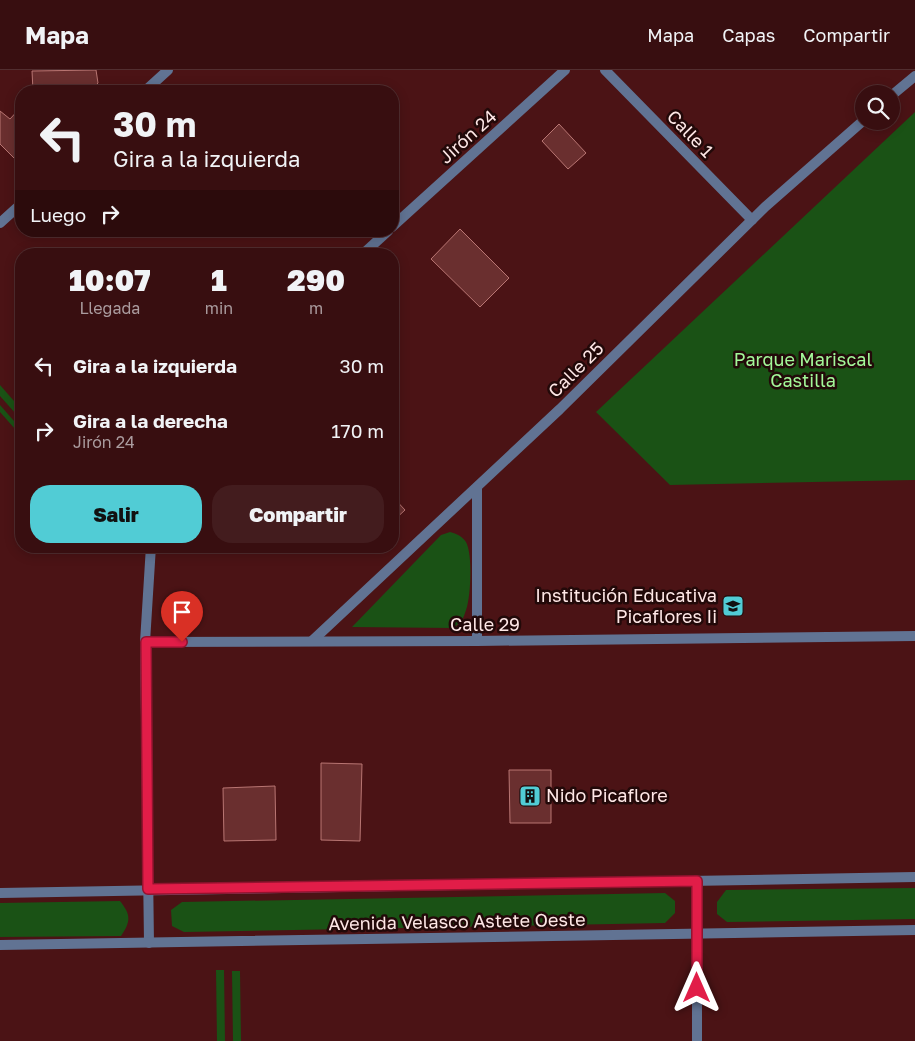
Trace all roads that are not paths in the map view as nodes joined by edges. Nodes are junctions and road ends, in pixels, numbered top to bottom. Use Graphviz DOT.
graph roads {
  1 [pos="153,70"];
  2 [pos="168,70"];
  3 [pos="565,70"];
  4 [pos="605,70"];
  5 [pos="915,76"];
  6 [pos="157,81"];
  7 [pos="152,85"];
  8 [pos="900,88"];
  9 [pos="855,128"];
  10 [pos="15,209"];
  11 [pos="752,220"];
  12 [pos="399,221"];
  13 [pos="0,223"];
  14 [pos="381,237"];
  15 [pos="370,248"];
  16 [pos="477,488"];
  17 [pos="151,553"];
  18 [pos="915,636"];
  19 [pos="312,641"];
  20 [pos="146,642"];
  21 [pos="476,642"];
  22 [pos="915,877"];
  23 [pos="697,881"];
  24 [pos="148,889"];
  25 [pos="0,893"];
  26 [pos="915,930"];
  27 [pos="697,934"];
  28 [pos="149,942"];
  29 [pos="0,945"];
  30 [pos="698,1041"];
  1 -- 6 [label="street"];
  2 -- 6 [label="street"];
  3 -- 12 [label="street, Jirón 24"];
  4 -- 11 [label="street, Calle 1"];
  5 -- 8 [label="street"];
  6 -- 7 [label="street"];
  9 -- 11 [label="street, Calle 25"];
  10 -- 13 [label="street"];
  11 -- 16 [label="street, Calle 25"];
  14 -- 15 [label="street"];
  16 -- 19 [label="street, Calle 25"];
  16 -- 21 [label="street"];
  17 -- 20 [label="street"];
  18 -- 21 [label="street, Calle 29"];
  19 -- 20 [label="street, Calle 29"];
  19 -- 21 [label="street, Calle 29"];
  20 -- 24 [label="street"];
  22 -- 23 [label="street"];
  23 -- 24 [label="street"];
  23 -- 27 [label="street"];
  24 -- 25 [label="street"];
  24 -- 28 [label="street"];
  26 -- 27 [label="street, Avenida Velasco Astete Oeste"];
  27 -- 28 [label="street, Avenida Velasco Astete Oeste"];
  27 -- 30 [label="street"];
  28 -- 29 [label="street, Avenida Velasco Astete Oeste"];
}
